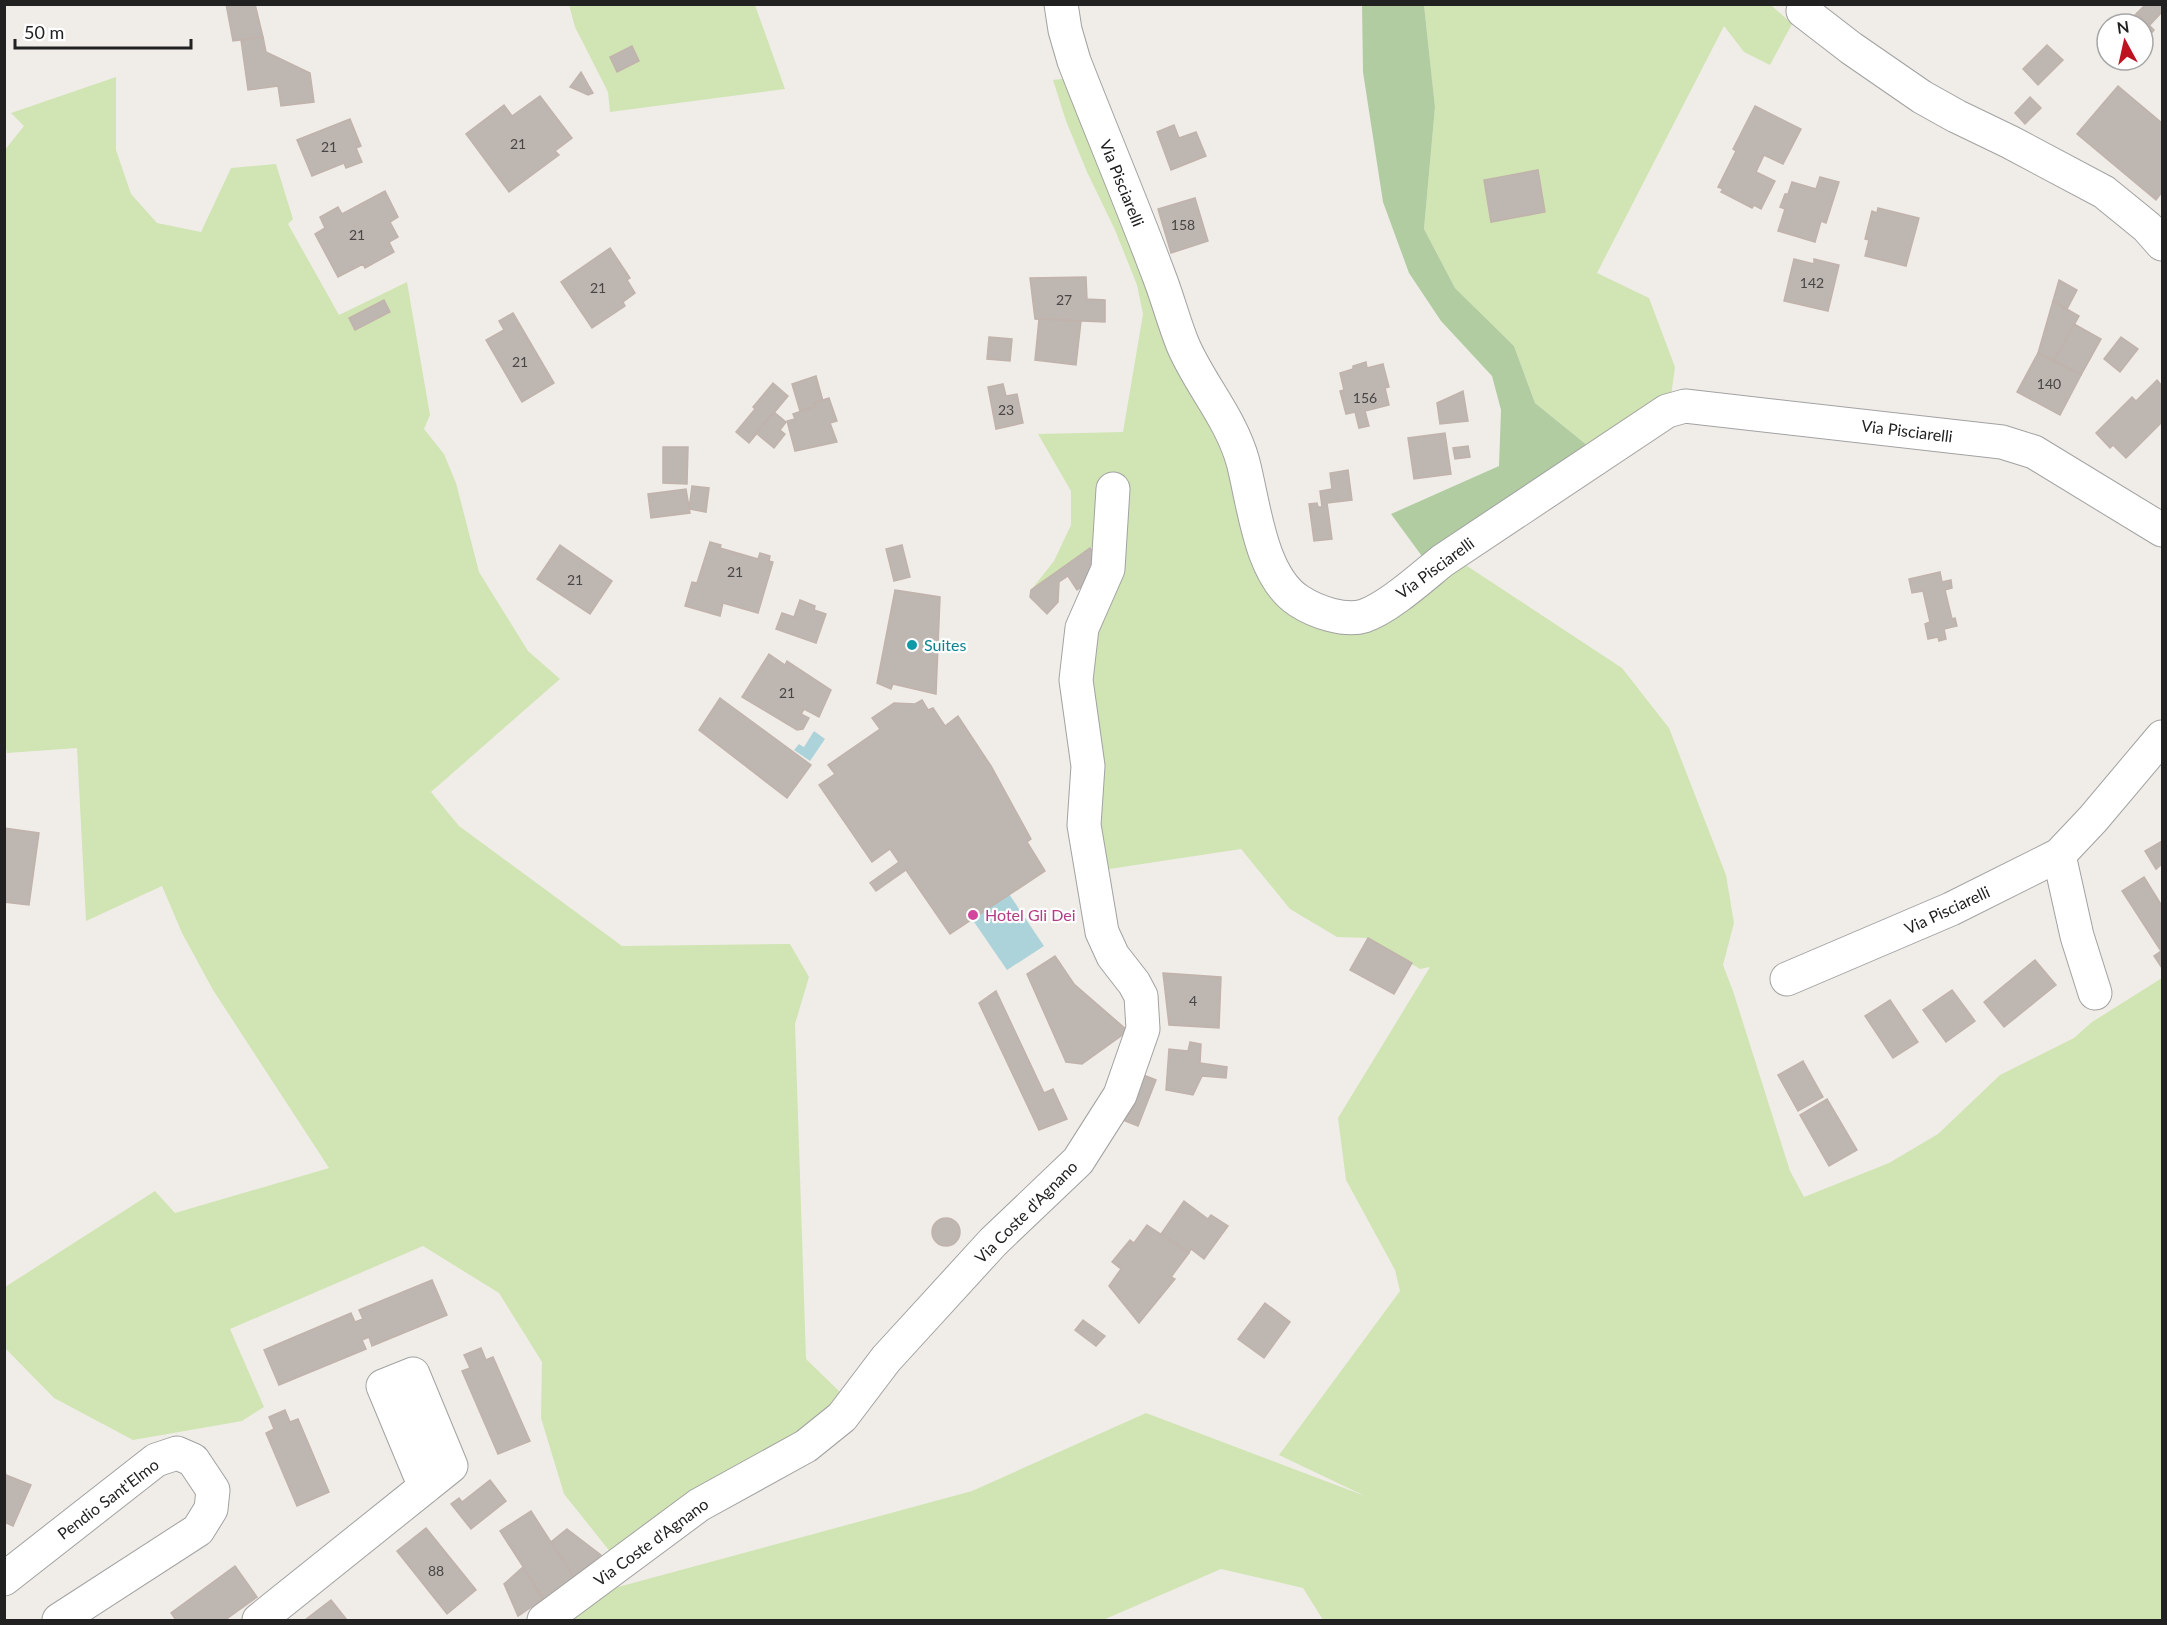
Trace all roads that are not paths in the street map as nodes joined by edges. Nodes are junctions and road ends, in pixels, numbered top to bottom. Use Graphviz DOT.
graph roads {
  1 [pos="1061,4"];
  2 [pos="1803,11"];
  3 [pos="2163,244"];
  4 [pos="1113,489"];
  5 [pos="2163,530"];
  6 [pos="2163,737"];
  7 [pos="2059,855"];
  8 [pos="1787,979"];
  9 [pos="2095,993"];
  10 [pos="425,1487"];
  11 [pos="4,1580"];
  12 [pos="59,1620"];
  13 [pos="259,1620"];
  14 [pos="544,1620"];
  1 -- 5 [label="street, Via Pisciarelli"];
  2 -- 3 [label="street"];
  4 -- 14 [label="street, Via Coste d'Agnano"];
  6 -- 7 [label="street, Via Pisciarelli"];
  7 -- 8 [label="street, Via Pisciarelli"];
  7 -- 9 [label="street"];
  10 -- 13 [label="street"];
  11 -- 12 [label="street, Pendio Sant'Elmo"];
}
